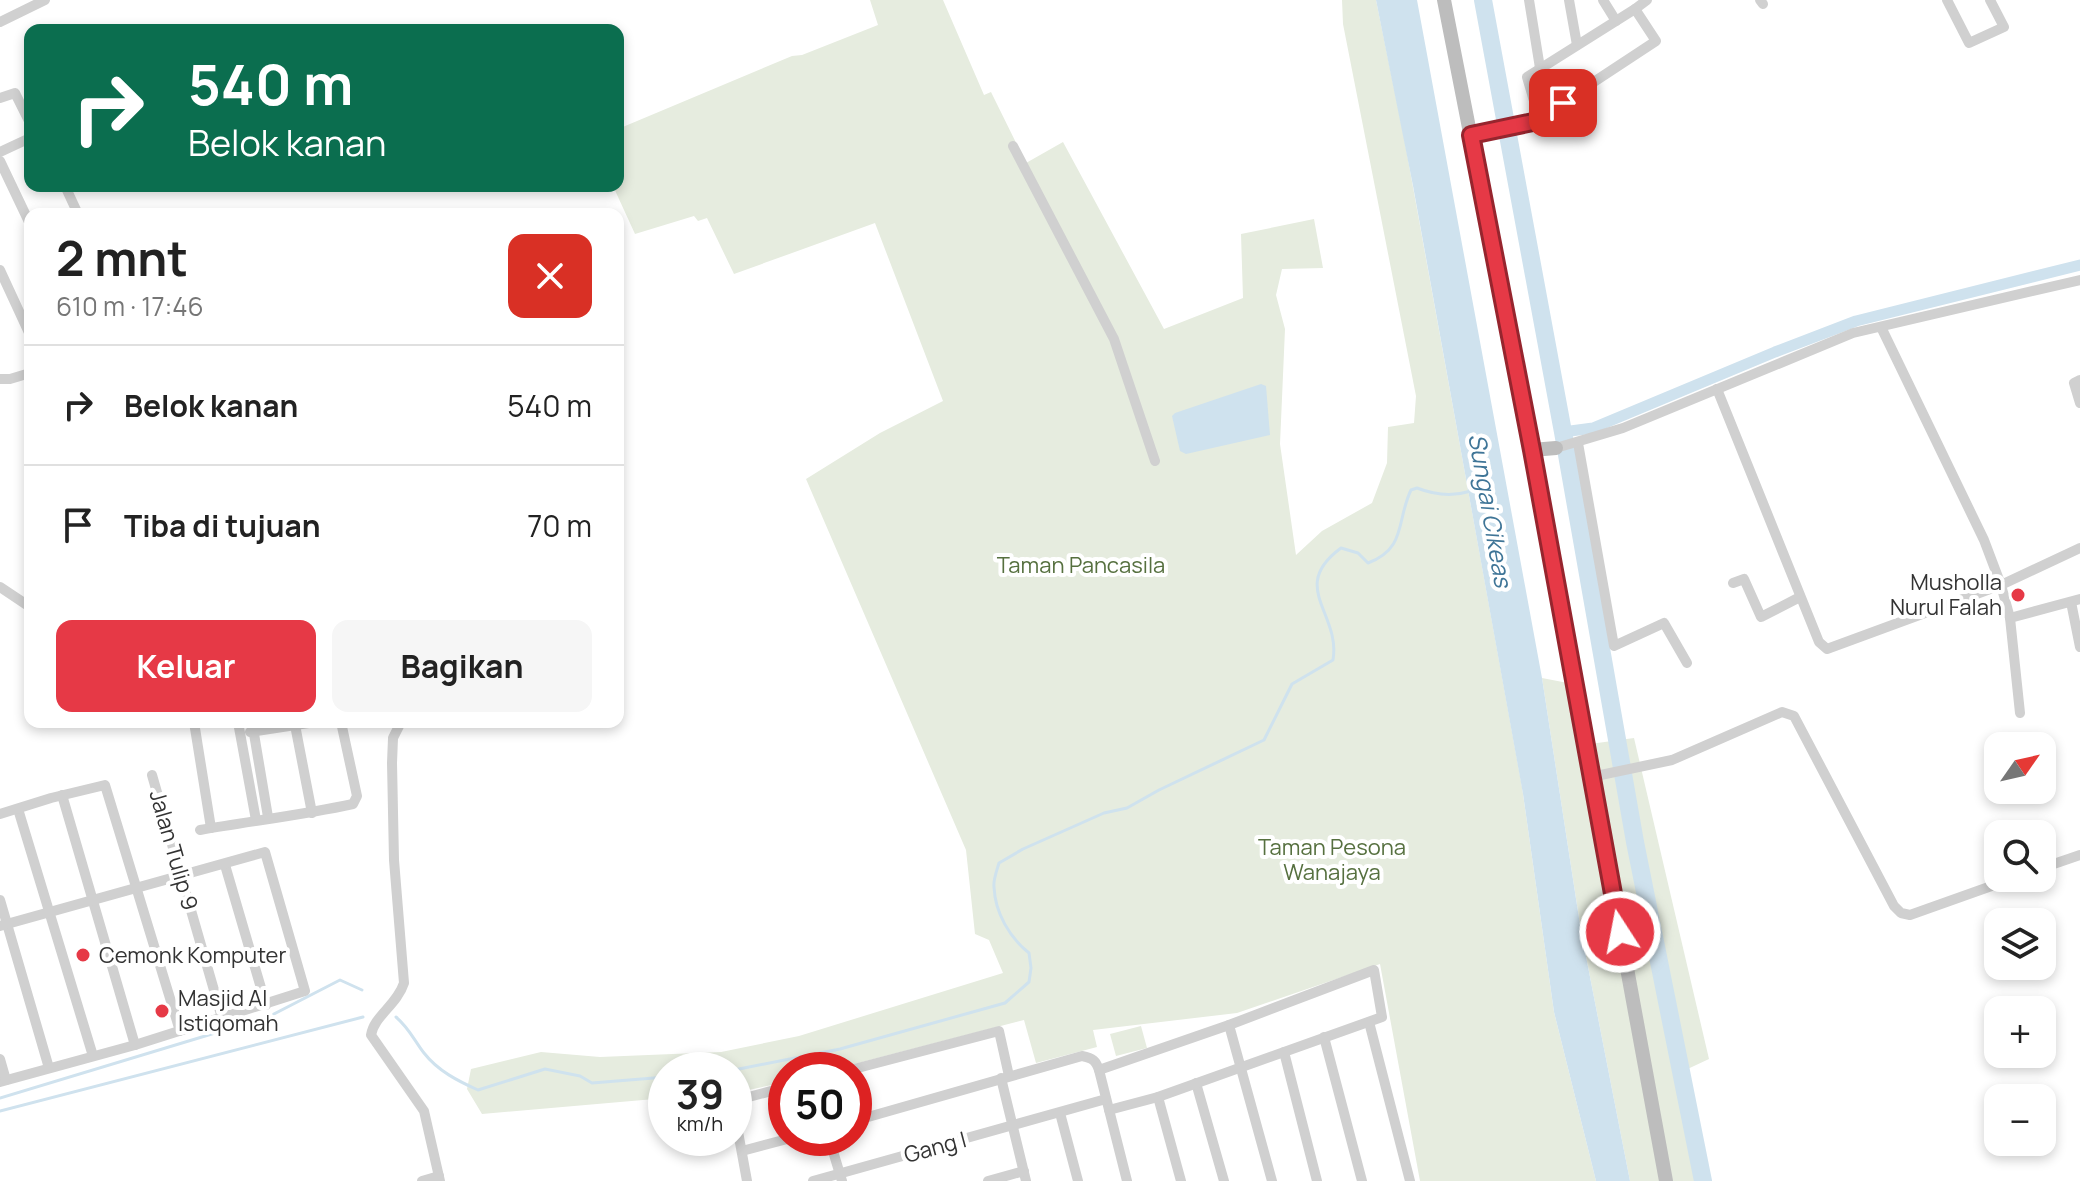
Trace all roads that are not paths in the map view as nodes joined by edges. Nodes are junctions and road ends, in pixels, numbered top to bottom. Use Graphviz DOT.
graph roads {
  1 [pos="45,0"];
  2 [pos="1444,0"];
  3 [pos="1529,0"];
  4 [pos="1569,0"];
  5 [pos="1603,0"];
  6 [pos="1647,0"];
  7 [pos="1947,0"];
  8 [pos="1990,0"];
  9 [pos="1635,9"];
  10 [pos="1616,21"];
  11 [pos="0,22"];
  12 [pos="1577,45"];
  13 [pos="1540,68"];
  14 [pos="0,98"];
  15 [pos="24,111"];
  16 [pos="1539,118"];
  17 [pos="1471,135"];
  18 [pos="24,141"];
  19 [pos="1013,146"];
  20 [pos="0,152"];
  21 [pos="0,161"];
  22 [pos="24,211"];
  23 [pos="0,270"];
  24 [pos="2080,280"];
  25 [pos="24,322"];
  26 [pos="1881,327"];
  27 [pos="24,375"];
  28 [pos="0,379"];
  29 [pos="2080,380"];
  30 [pos="1717,389"];
  31 [pos="2080,403"];
  32 [pos="1576,444"];
  33 [pos="1556,448"];
  34 [pos="1532,450"];
  35 [pos="1155,461"];
  36 [pos="2080,548"];
  37 [pos="1733,583"];
  38 [pos="2001,585"];
  39 [pos="0,587"];
  40 [pos="1800,597"];
  41 [pos="2075,600"];
  42 [pos="24,603"];
  43 [pos="2010,618"];
  44 [pos="2080,647"];
  45 [pos="1687,663"];
  46 [pos="2020,713"];
  47 [pos="197,728"];
  48 [pos="239,728"];
  49 [pos="253,728"];
  50 [pos="296,728"];
  51 [pos="342,728"];
  52 [pos="398,728"];
  53 [pos="152,775"];
  54 [pos="1591,777"];
  55 [pos="62,795"];
  56 [pos="18,809"];
  57 [pos="312,813"];
  58 [pos="0,814"];
  59 [pos="268,817"];
  60 [pos="256,820"];
  61 [pos="2080,855"];
  62 [pos="2056,863"];
  63 [pos="225,865"];
  64 [pos="181,876"];
  65 [pos="138,888"];
  66 [pos="1984,889"];
  67 [pos="0,900"];
  68 [pos="94,901"];
  69 [pos="52,913"];
  70 [pos="4,925"];
  71 [pos="266,1005"];
  72 [pos="222,1018"];
  73 [pos="1369,1022"];
  74 [pos="1229,1025"];
  75 [pos="180,1031"];
  76 [pos="1324,1037"];
  77 [pos="135,1045"];
  78 [pos="1284,1052"];
  79 [pos="93,1056"];
  80 [pos="0,1059"];
  81 [pos="872,1064"];
  82 [pos="1240,1066"];
  83 [pos="49,1068"];
  84 [pos="1099,1070"];
  85 [pos="1005,1077"];
  86 [pos="3,1081"];
  87 [pos="1196,1083"];
  88 [pos="1158,1097"];
  89 [pos="1107,1105"];
  90 [pos="1060,1113"];
  91 [pos="872,1116"];
  92 [pos="1011,1127"];
  93 [pos="743,1156"];
  94 [pos="835,1156"];
  95 [pos="1025,1176"];
  96 [pos="841,1177"];
  97 [pos="440,1178"];
  98 [pos="422,1181"];
  99 [pos="747,1181"];
  100 [pos="813,1181"];
  101 [pos="988,1181"];
  102 [pos="1078,1181"];
  103 [pos="1127,1181"];
  104 [pos="1181,1181"];
  105 [pos="1224,1181"];
  106 [pos="1272,1181"];
  107 [pos="1317,1181"];
  108 [pos="1362,1181"];
  109 [pos="1410,1181"];
  110 [pos="1666,1181"];
  1 -- 11 [label="street"];
  2 -- 17 [label="main road"];
  3 -- 13 [label="street"];
  4 -- 12 [label="street"];
  5 -- 10 [label="street"];
  6 -- 9 [label="street"];
  7 -- 8 [label="street"];
  9 -- 10 [label="street"];
  9 -- 16 [label="street"];
  10 -- 12 [label="street"];
  12 -- 13 [label="street"];
  13 -- 16 [label="street"];
  14 -- 15 [label="street"];
  16 -- 17 [label="street"];
  17 -- 34 [label="main road"];
  18 -- 20 [label="street"];
  19 -- 35 [label="street"];
  21 -- 22 [label="street"];
  23 -- 25 [label="street"];
  24 -- 26 [label="street"];
  26 -- 30 [label="street"];
  26 -- 38 [label="street"];
  27 -- 28 [label="street"];
  29 -- 31 [label="street"];
  30 -- 32 [label="street"];
  30 -- 40 [label="street"];
  32 -- 33 [label="street"];
  32 -- 45 [label="street"];
  33 -- 34 [label="main road"];
  34 -- 54 [label="main road"];
  36 -- 38 [label="street"];
  37 -- 40 [label="street"];
  38 -- 40 [label="street"];
  38 -- 43 [label="street"];
  39 -- 42 [label="street"];
  41 -- 43 [label="street"];
  41 -- 44 [label="street"];
  43 -- 46 [label="street"];
  47 -- 60 [label="street"];
  48 -- 60 [label="street"];
  49 -- 59 [label="street"];
  50 -- 57 [label="street"];
  51 -- 57 [label="street"];
  52 -- 97 [label="street"];
  53 -- 64 [label="street, Jalan Tulip 9"];
  54 -- 66 [label="street"];
  54 -- 110 [label="main road"];
  55 -- 56 [label="street"];
  55 -- 65 [label="street"];
  55 -- 68 [label="street"];
  56 -- 58 [label="street"];
  56 -- 69 [label="street"];
  57 -- 59 [label="street"];
  59 -- 60 [label="street"];
  61 -- 62 [label="street"];
  63 -- 64 [label="street"];
  63 -- 71 [label="street"];
  63 -- 71 [label="street"];
  64 -- 65 [label="street"];
  64 -- 72 [label="street, Jalan Tulip 9"];
  65 -- 68 [label="street"];
  65 -- 75 [label="street"];
  67 -- 70 [label="street"];
  68 -- 69 [label="street"];
  68 -- 77 [label="street"];
  69 -- 70 [label="street"];
  69 -- 79 [label="street"];
  70 -- 83 [label="street"];
  71 -- 72 [label="street"];
  72 -- 75 [label="street"];
  73 -- 74 [label="street"];
  73 -- 76 [label="street, Gang I"];
  73 -- 109 [label="street"];
  74 -- 82 [label="street"];
  74 -- 84 [label="street"];
  75 -- 77 [label="street"];
  76 -- 78 [label="street, Gang I"];
  76 -- 108 [label="street"];
  77 -- 79 [label="street"];
  78 -- 82 [label="street, Gang I"];
  78 -- 107 [label="street"];
  79 -- 83 [label="street"];
  80 -- 86 [label="street"];
  81 -- 85 [label="street"];
  82 -- 87 [label="street, Gang I"];
  82 -- 106 [label="street"];
  83 -- 86 [label="street"];
  84 -- 85 [label="street"];
  84 -- 89 [label="street"];
  85 -- 91 [label="street"];
  85 -- 92 [label="street"];
  87 -- 88 [label="street, Gang I"];
  87 -- 105 [label="street"];
  88 -- 89 [label="street, Gang I"];
  88 -- 104 [label="street"];
  89 -- 90 [label="street, Gang I"];
  89 -- 103 [label="street"];
  90 -- 92 [label="street, Gang I"];
  90 -- 102 [label="street"];
  92 -- 95 [label="street"];
  92 -- 96 [label="street, Gang I"];
  93 -- 99 [label="street"];
  94 -- 96 [label="street"];
  95 -- 101 [label="street"];
  96 -- 100 [label="street, Gang I"];
  97 -- 98 [label="street"];
}
